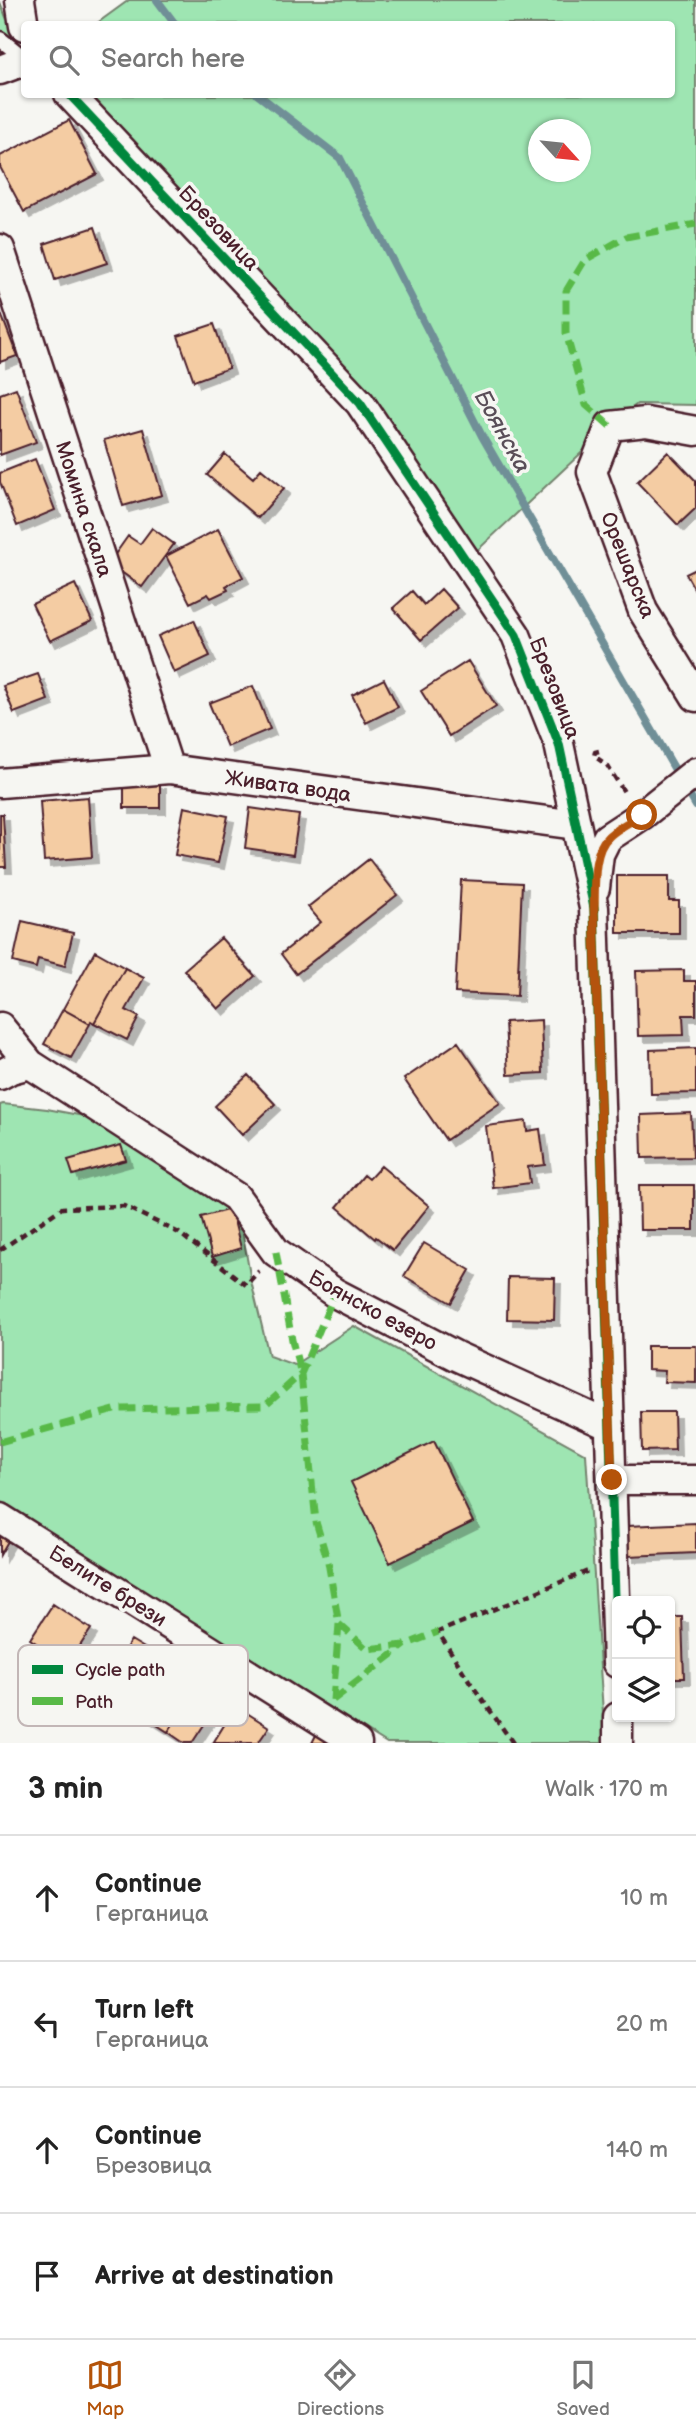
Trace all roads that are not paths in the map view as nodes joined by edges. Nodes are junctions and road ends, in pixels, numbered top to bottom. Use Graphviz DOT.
graph roads {
  1 [pos="20,0"];
  2 [pos="23,21"];
  3 [pos="0,39"];
  4 [pos="21,57"];
  5 [pos="21,61"];
  6 [pos="0,70"];
  7 [pos="73,98"];
  8 [pos="0,249"];
  9 [pos="696,431"];
  10 [pos="696,697"];
  11 [pos="169,769"];
  12 [pos="696,772"];
  13 [pos="0,783"];
  14 [pos="576,825"];
  15 [pos="594,908"];
  16 [pos="0,1027"];
  17 [pos="30,1064"];
  18 [pos="0,1075"];
  19 [pos="610,1426"];
  20 [pos="612,1480"];
  21 [pos="696,1480"];
  22 [pos="0,1518"];
  23 [pos="202,1645"];
  24 [pos="617,1659"];
  25 [pos="248,1674"];
  26 [pos="618,1722"];
  27 [pos="357,1743"];
  28 [pos="618,1743"];
  1 -- 2 [label="street"];
  3 -- 4 [label="lane"];
  5 -- 6 [label="street"];
  7 -- 14 [label="street, Брезовица"];
  8 -- 11 [label="street, Момина скала"];
  9 -- 10 [label="street, Орешарска"];
  11 -- 13 [label="street, Живата вода"];
  11 -- 14 [label="street, Живата вода"];
  12 -- 15 [label="street"];
  14 -- 15 [label="street, Брезовица"];
  15 -- 19 [label="street, Брезовица"];
  16 -- 17 [label="street, Боянско езеро"];
  17 -- 18 [label="street"];
  17 -- 19 [label="street, Боянско езеро"];
  19 -- 20 [label="street, Брезовица"];
  20 -- 21 [label="street"];
  20 -- 24 [label="street, Брезовица"];
  22 -- 23 [label="street, Белите брези"];
  25 -- 27 [label="street, Белите брези"];
  26 -- 28 [label="street"];
}
